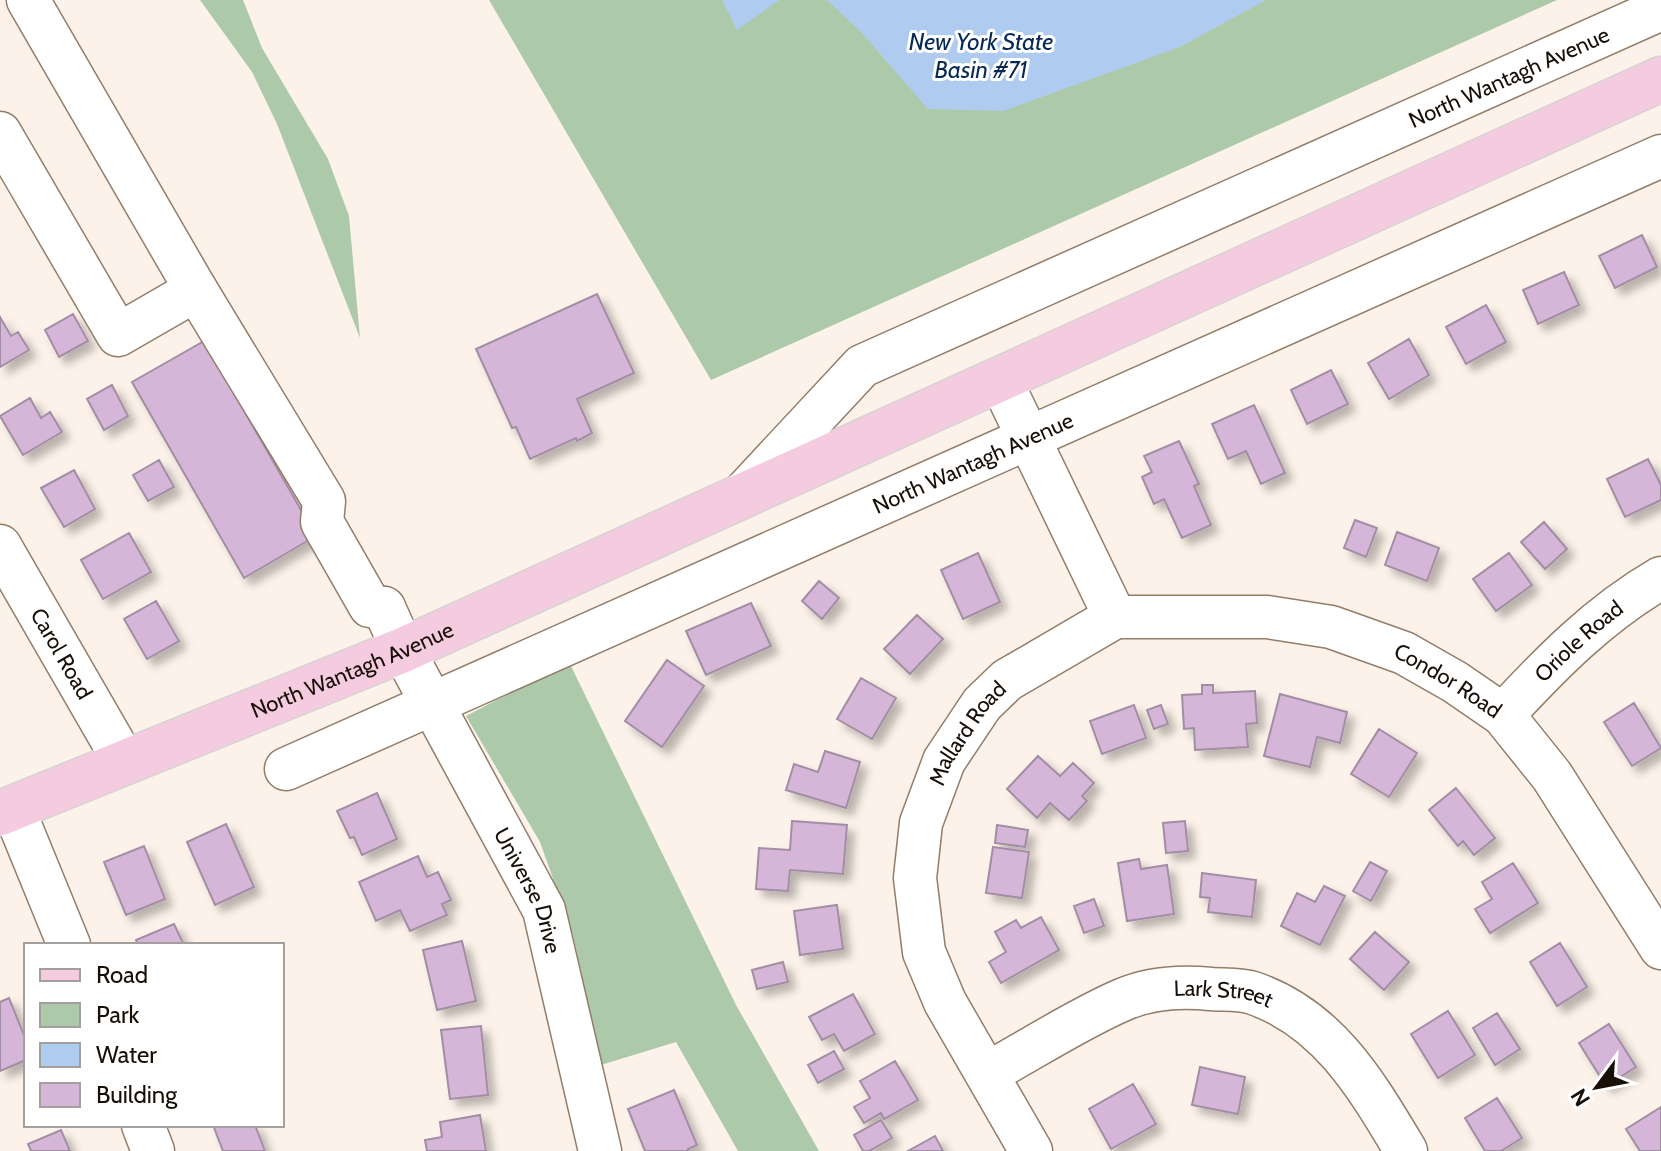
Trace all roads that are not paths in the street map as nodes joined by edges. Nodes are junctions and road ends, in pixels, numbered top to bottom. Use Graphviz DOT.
graph roads {
  1 [pos="28,0"];
  2 [pos="1661,9"];
  3 [pos="1661,79"];
  4 [pos="0,133"];
  5 [pos="1661,156"];
  6 [pos="196,290"];
  7 [pos="1000,379"];
  8 [pos="1028,437"];
  9 [pos="741,496"];
  10 [pos="0,546"];
  11 [pos="1661,578"];
  12 [pos="1115,617"];
  13 [pos="403,650"];
  14 [pos="434,705"];
  15 [pos="1503,715"];
  16 [pos="124,761"];
  17 [pos="286,769"];
  18 [pos="7,810"];
  19 [pos="68,943"];
  20 [pos="1661,948"];
  21 [pos="988,1073"];
  22 [pos="144,1127"];
  23 [pos="153,1151"];
  24 [pos="600,1151"];
  25 [pos="1031,1151"];
  26 [pos="1406,1151"];
  1 -- 6 [label="street"];
  2 -- 9 [label="street, North Wantagh Avenue"];
  3 -- 7 [label="main road, North Wantagh Avenue"];
  4 -- 6 [label="street"];
  5 -- 8 [label="street, North Wantagh Avenue"];
  6 -- 13 [label="street, Universe Drive"];
  7 -- 8 [label="street"];
  7 -- 9 [label="main road, North Wantagh Avenue"];
  8 -- 12 [label="street"];
  8 -- 14 [label="street, North Wantagh Avenue"];
  9 -- 13 [label="main road, North Wantagh Avenue"];
  10 -- 16 [label="street, Carol Road"];
  11 -- 15 [label="street, Oriole Road"];
  12 -- 15 [label="street, Condor Road"];
  12 -- 21 [label="street, Mallard Road"];
  13 -- 14 [label="street, Universe Drive"];
  13 -- 16 [label="main road, North Wantagh Avenue"];
  14 -- 17 [label="street, North Wantagh Avenue"];
  14 -- 24 [label="street, Universe Drive"];
  15 -- 20 [label="street, Condor Road"];
  16 -- 18 [label="main road, North Wantagh Avenue"];
  18 -- 19 [label="street"];
  21 -- 25 [label="street, Mallard Road"];
  21 -- 26 [label="street, Lark Street"];
  22 -- 23 [label="street"];
}
